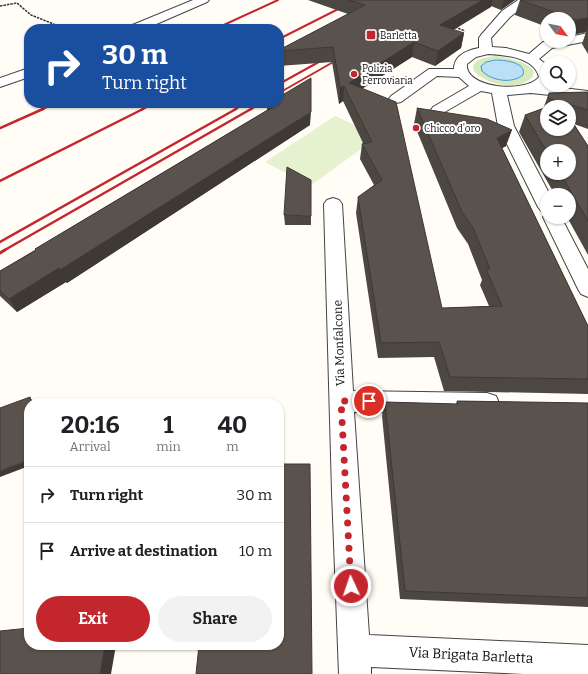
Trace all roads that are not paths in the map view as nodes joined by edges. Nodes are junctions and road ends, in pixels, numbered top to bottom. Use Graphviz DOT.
graph roads {
  1 [pos="203,0"];
  2 [pos="526,0"];
  3 [pos="146,24"];
  4 [pos="588,38"];
  5 [pos="486,51"];
  6 [pos="531,59"];
  7 [pos="540,65"];
  8 [pos="462,73"];
  9 [pos="24,74"];
  10 [pos="0,83"];
  11 [pos="540,84"];
  12 [pos="480,86"];
  13 [pos="576,86"];
  14 [pos="531,89"];
  15 [pos="499,91"];
  16 [pos="588,91"];
  17 [pos="588,95"];
  18 [pos="396,99"];
  19 [pos="438,110"];
  20 [pos="540,193"];
  21 [pos="333,204"];
  22 [pos="556,224"];
  23 [pos="588,289"];
  24 [pos="341,401"];
  25 [pos="507,404"];
  26 [pos="588,661"];
  27 [pos="355,662"];
  1 -- 3 [label="street"];
  2 -- 5 [label="street"];
  4 -- 6 [label="street"];
  5 -- 6 [label="street"];
  5 -- 8 [label="street"];
  6 -- 7 [label="street"];
  8 -- 12 [label="street"];
  8 -- 18 [label="street"];
  9 -- 10 [label="street"];
  11 -- 14 [label="street"];
  12 -- 15 [label="street"];
  12 -- 19 [label="street"];
  13 -- 16 [label="street"];
  14 -- 15 [label="street"];
  14 -- 17 [label="street"];
  15 -- 20 [label="street"];
  21 -- 24 [label="street, Via Monfalcone"];
  22 -- 23 [label="street"];
  24 -- 25 [label="street"];
  24 -- 27 [label="street, Via Monfalcone"];
  26 -- 27 [label="street, Via Brigata Barletta"];
}
